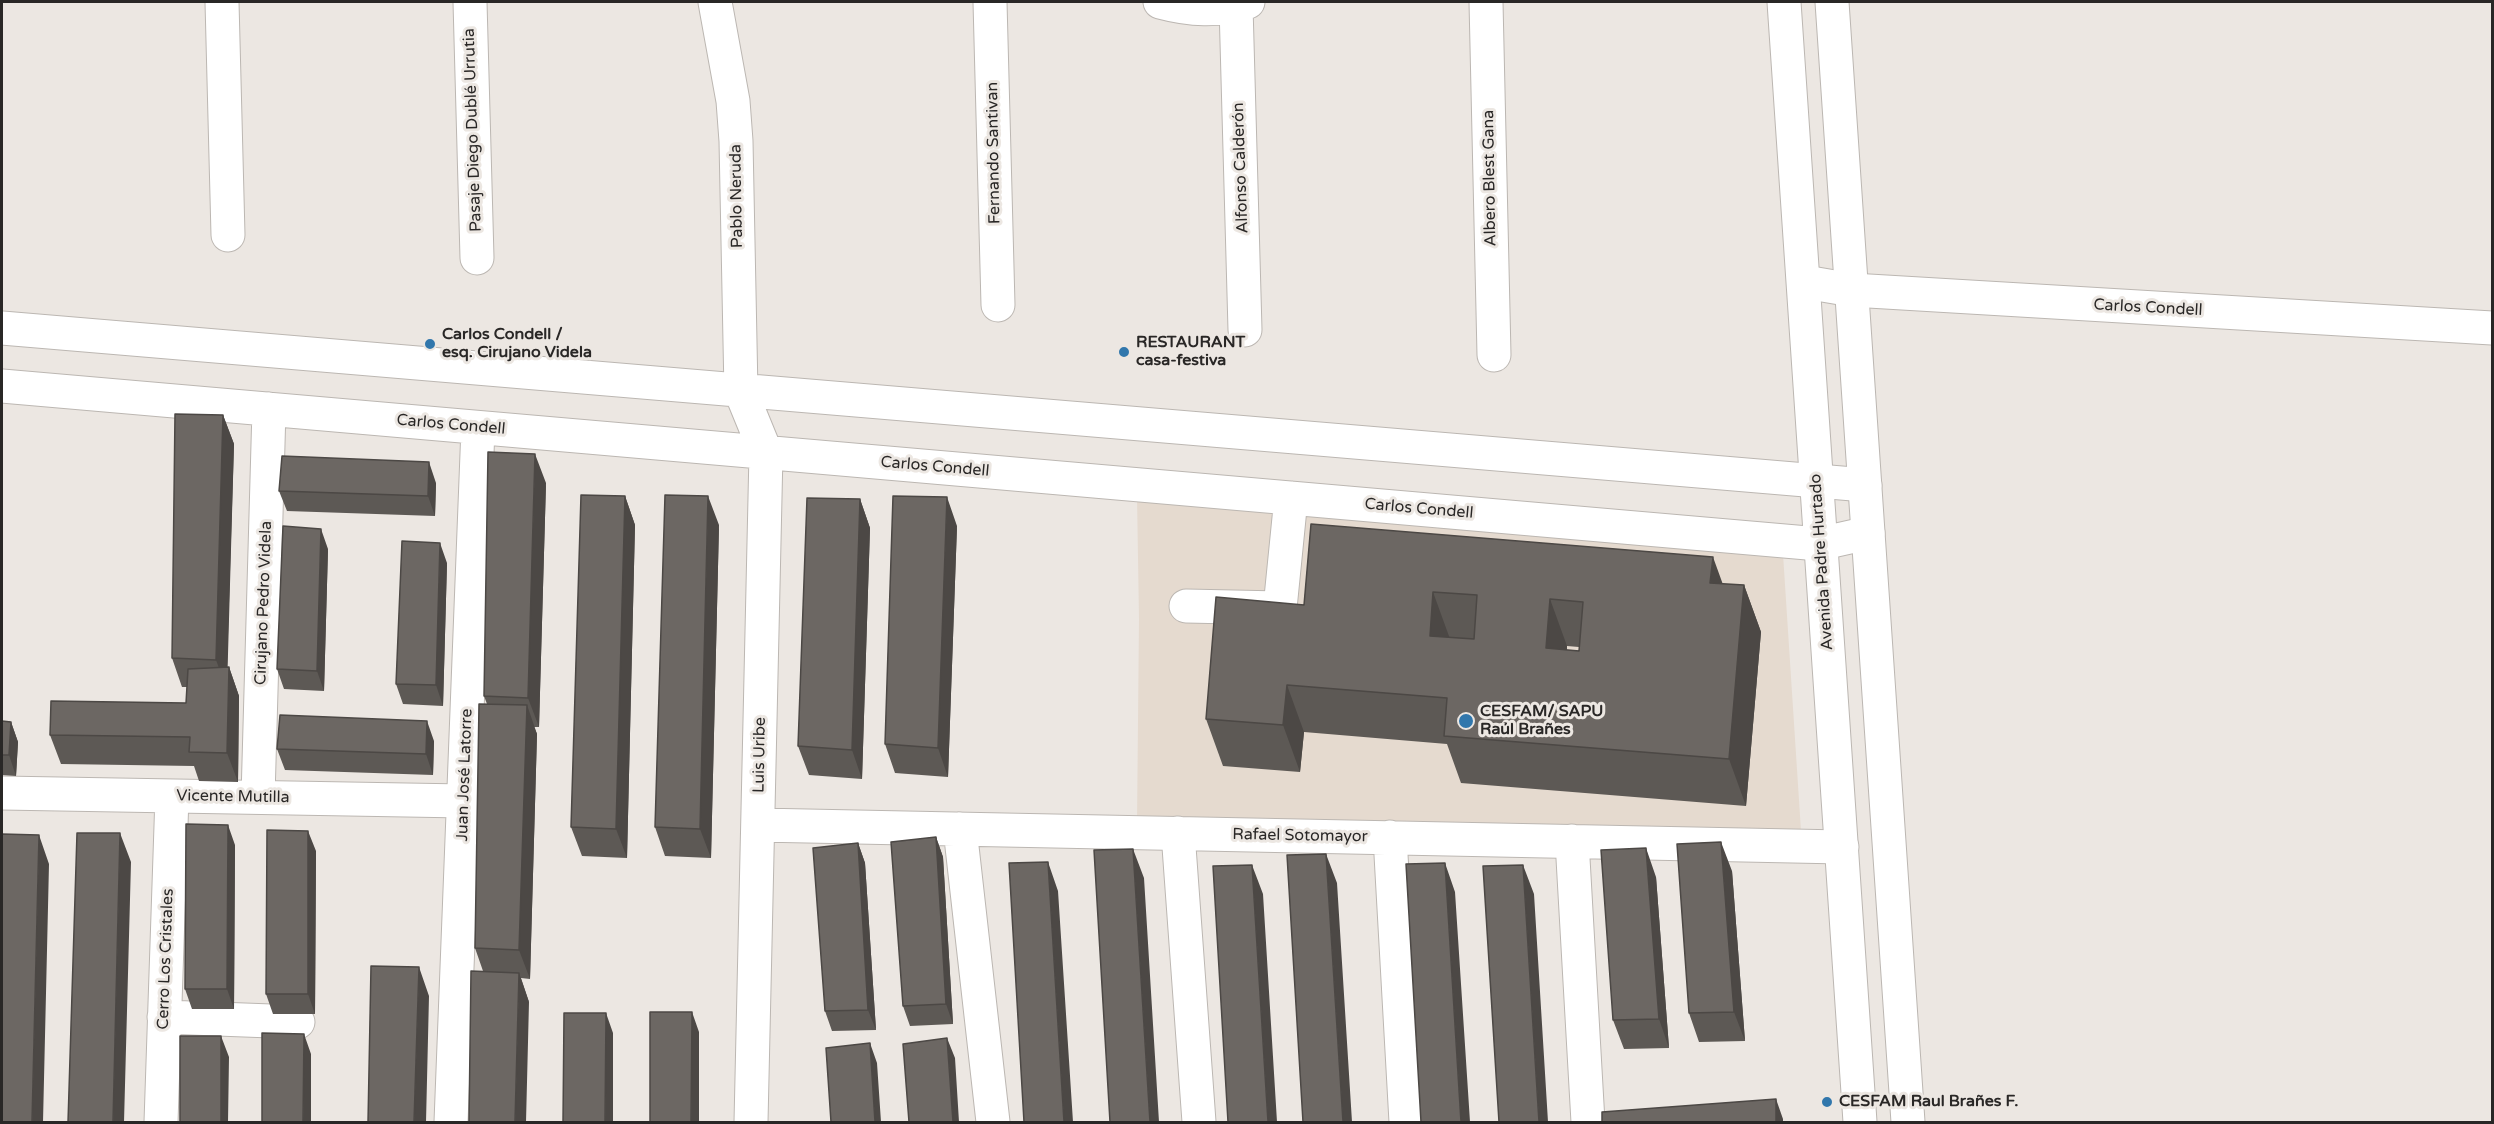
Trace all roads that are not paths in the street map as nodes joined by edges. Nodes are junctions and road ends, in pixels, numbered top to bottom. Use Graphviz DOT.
graph roads {
  1 [pos="222,2"];
  2 [pos="470,2"];
  3 [pos="715,2"];
  4 [pos="990,2"];
  5 [pos="1160,2"];
  6 [pos="1486,2"];
  7 [pos="1784,2"];
  8 [pos="1833,2"];
  9 [pos="1242,4"];
  10 [pos="228,235"];
  11 [pos="477,258"];
  12 [pos="1805,282"];
  13 [pos="1852,290"];
  14 [pos="998,305"];
  15 [pos="2,328"];
  16 [pos="2493,328"];
  17 [pos="1245,330"];
  18 [pos="1494,355"];
  19 [pos="2,386"];
  20 [pos="741,392"];
  21 [pos="269,409"];
  22 [pos="478,428"];
  23 [pos="766,453"];
  24 [pos="1817,483"];
  25 [pos="1865,485"];
  26 [pos="1291,498"];
  27 [pos="1868,533"];
  28 [pos="1819,544"];
  29 [pos="1186,606"];
  30 [pos="2,793"];
  31 [pos="172,796"];
  32 [pos="258,797"];
  33 [pos="464,801"];
  34 [pos="758,825"];
  35 [pos="960,829"];
  36 [pos="1178,833"];
  37 [pos="1390,837"];
  38 [pos="1572,841"];
  39 [pos="1842,847"];
  40 [pos="164,1017"];
  41 [pos="298,1023"];
  42 [pos="161,1122"];
  43 [pos="451,1122"];
  44 [pos="751,1122"];
  45 [pos="993,1122"];
  46 [pos="1200,1122"];
  47 [pos="1406,1122"];
  48 [pos="1588,1122"];
  49 [pos="1860,1122"];
  50 [pos="1908,1122"];
  1 -- 10 [label="street"];
  2 -- 11 [label="street, Pasaje Diego Dublé Urrutia"];
  3 -- 20 [label="street, Pablo Neruda"];
  4 -- 14 [label="street, Fernando Santivan"];
  5 -- 9 [label="street, Alfonso Calderón"];
  6 -- 18 [label="street, Albero Blest Gana"];
  7 -- 12 [label="street, Avenida Padre Hurtado"];
  8 -- 13 [label="street"];
  9 -- 17 [label="street, Alfonso Calderón"];
  12 -- 13 [label="street, Carlos Condell"];
  12 -- 24 [label="street, Avenida Padre Hurtado"];
  13 -- 16 [label="street, Carlos Condell"];
  13 -- 25 [label="street"];
  15 -- 20 [label="street"];
  19 -- 21 [label="street, Carlos Condell"];
  20 -- 23 [label="street, Luis Uribe"];
  20 -- 24 [label="street"];
  21 -- 22 [label="street, Carlos Condell"];
  21 -- 32 [label="street, Cirujano Pedro Videla"];
  22 -- 23 [label="street, Carlos Condell"];
  22 -- 33 [label="street, Juan José Latorre"];
  23 -- 26 [label="street, Carlos Condell"];
  23 -- 34 [label="street, Luis Uribe"];
  24 -- 25 [label="street"];
  24 -- 28 [label="street, Avenida Padre Hurtado"];
  25 -- 27 [label="street"];
  26 -- 28 [label="street, Carlos Condell"];
  26 -- 29 [label="street"];
  27 -- 28 [label="street, Carlos Condell"];
  27 -- 50 [label="street"];
  28 -- 39 [label="street, Avenida Padre Hurtado"];
  30 -- 31 [label="street, Vicente Mutilla"];
  31 -- 32 [label="street, Vicente Mutilla"];
  31 -- 40 [label="street, Cerro Los Cristales"];
  32 -- 33 [label="street, Vicente Mutilla"];
  33 -- 43 [label="street, Juan José Latorre"];
  34 -- 35 [label="street, Rafael Sotomayor"];
  34 -- 44 [label="street, Luis Uribe"];
  35 -- 36 [label="street, Rafael Sotomayor"];
  35 -- 45 [label="street"];
  36 -- 37 [label="street, Rafael Sotomayor"];
  36 -- 46 [label="street"];
  37 -- 38 [label="street, Rafael Sotomayor"];
  37 -- 47 [label="street"];
  38 -- 39 [label="street, Rafael Sotomayor"];
  38 -- 48 [label="street"];
  39 -- 49 [label="street, Avenida Padre Hurtado"];
  40 -- 41 [label="street"];
  40 -- 42 [label="street, Cerro Los Cristales"];
}
